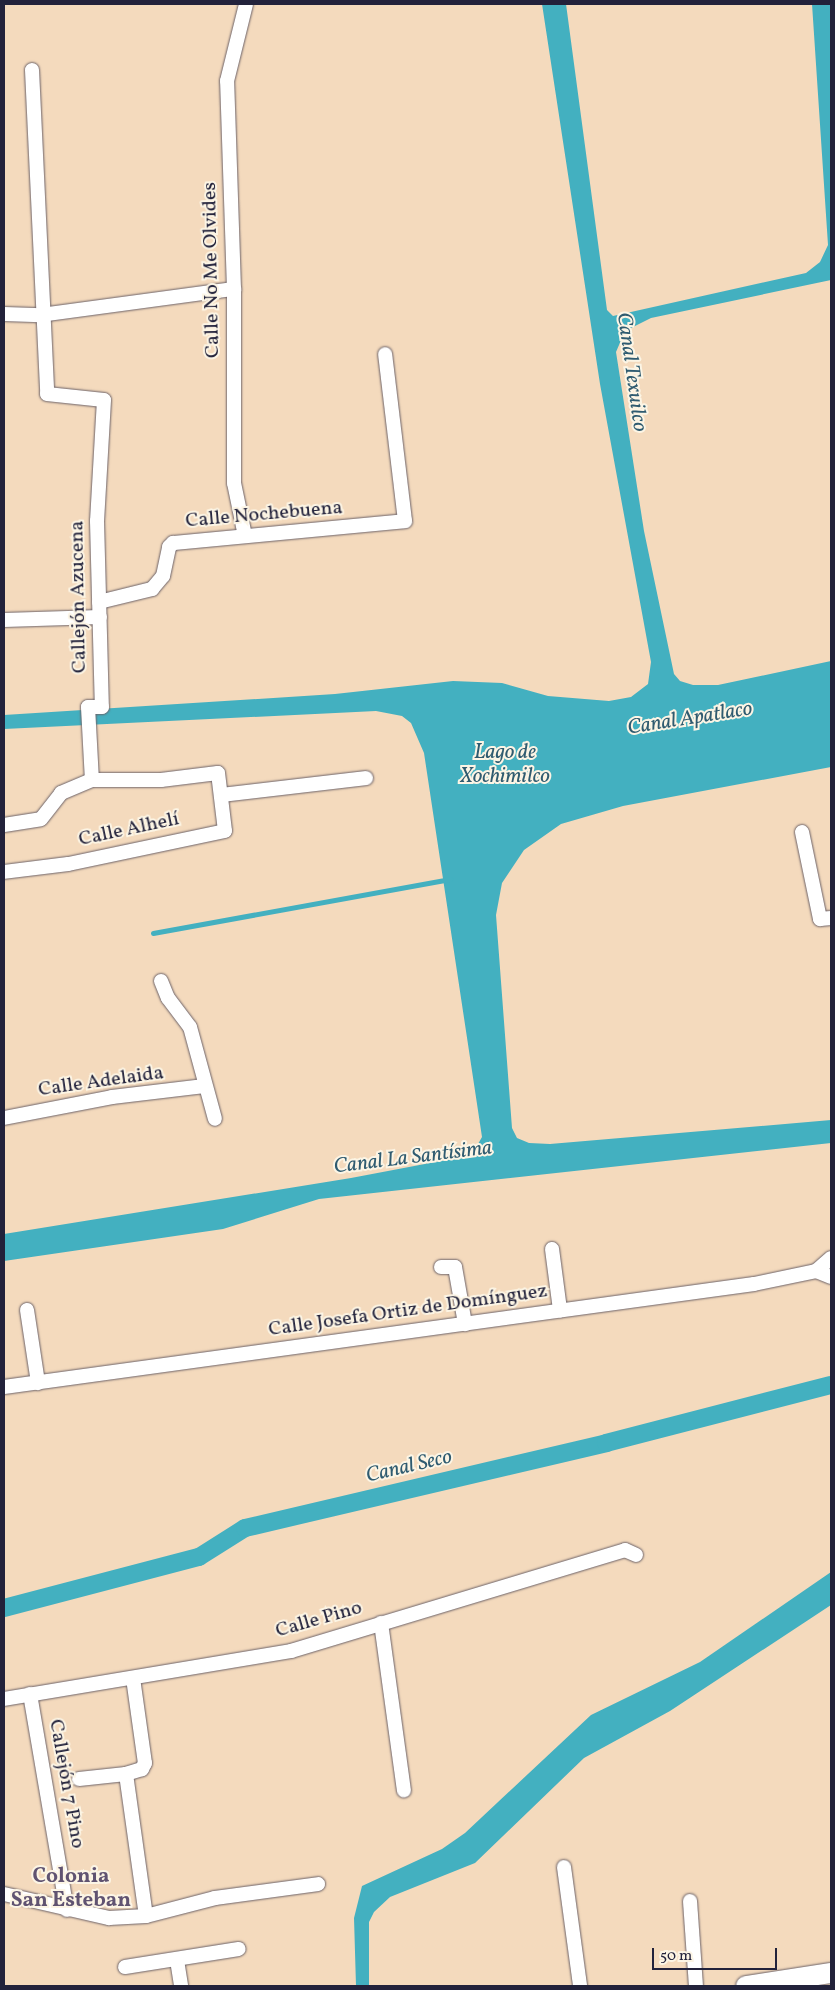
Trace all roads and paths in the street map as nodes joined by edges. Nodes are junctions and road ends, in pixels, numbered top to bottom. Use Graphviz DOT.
graph roads {
  1 [pos="246,4"];
  2 [pos="32,70"];
  3 [pos="234,289"];
  4 [pos="4,314"];
  5 [pos="41,315"];
  6 [pos="386,354"];
  7 [pos="245,536"];
  8 [pos="99,602"];
  9 [pos="100,617"];
  10 [pos="4,620"];
  11 [pos="366,778"];
  12 [pos="92,780"];
  13 [pos="222,795"];
  14 [pos="4,825"];
  15 [pos="802,832"];
  16 [pos="4,872"];
  17 [pos="831,918"];
  18 [pos="161,981"];
  19 [pos="204,1086"];
  20 [pos="4,1118"];
  21 [pos="215,1119"];
  22 [pos="552,1249"];
  23 [pos="831,1258"];
  24 [pos="441,1268"];
  25 [pos="816,1271"];
  26 [pos="831,1277"];
  27 [pos="27,1310"];
  28 [pos="560,1310"];
  29 [pos="465,1324"];
  30 [pos="38,1382"];
  31 [pos="4,1387"];
  32 [pos="636,1555"];
  33 [pos="381,1623"];
  34 [pos="133,1678"];
  35 [pos="30,1694"];
  36 [pos="4,1699"];
  37 [pos="126,1774"];
  38 [pos="79,1779"];
  39 [pos="404,1790"];
  40 [pos="564,1867"];
  41 [pos="318,1884"];
  42 [pos="4,1894"];
  43 [pos="690,1901"];
  44 [pos="67,1910"];
  45 [pos="146,1916"];
  46 [pos="239,1948"];
  47 [pos="177,1960"];
  48 [pos="125,1967"];
  49 [pos="831,1973"];
  50 [pos="180,1986"];
  51 [pos="580,1986"];
  52 [pos="696,1986"];
  53 [pos="746,1986"];
  1 -- 3 [label="street, Calle No Me Olvides"];
  2 -- 5 [label="street"];
  3 -- 5 [label="street"];
  3 -- 7 [label="street, Calle No Me Olvides"];
  4 -- 5 [label="street"];
  5 -- 8 [label="street, Callejón Azucena"];
  6 -- 7 [label="street, Calle Nochebuena"];
  7 -- 8 [label="street, Calle Nochebuena"];
  8 -- 9 [label="street, Callejón Azucena"];
  9 -- 10 [label="street"];
  9 -- 12 [label="street, Callejón Azucena"];
  11 -- 13 [label="street"];
  12 -- 13 [label="street"];
  12 -- 14 [label="street"];
  13 -- 16 [label="street, Calle Alhelí"];
  15 -- 17 [label="street"];
  18 -- 19 [label="street"];
  19 -- 20 [label="street, Calle Adelaida"];
  19 -- 21 [label="street"];
  22 -- 28 [label="street"];
  23 -- 25 [label="street"];
  24 -- 29 [label="street"];
  25 -- 26 [label="street"];
  25 -- 28 [label="street, Calle Josefa Ortiz de Domínguez"];
  27 -- 30 [label="street"];
  28 -- 29 [label="street, Calle Josefa Ortiz de Domínguez"];
  29 -- 30 [label="street, Calle Josefa Ortiz de Domínguez"];
  30 -- 31 [label="street, Calle Josefa Ortiz de Domínguez"];
  32 -- 33 [label="street, Calle Pino"];
  33 -- 34 [label="street, Calle Pino"];
  33 -- 39 [label="street"];
  34 -- 35 [label="street, Calle Pino"];
  34 -- 37 [label="street"];
  35 -- 36 [label="street, Calle Pino"];
  35 -- 44 [label="street, Callejón 7 Pino"];
  37 -- 38 [label="street"];
  37 -- 45 [label="street"];
  40 -- 51 [label="street"];
  41 -- 45 [label="street"];
  42 -- 44 [label="street"];
  43 -- 52 [label="street"];
  44 -- 45 [label="street"];
  46 -- 47 [label="street"];
  47 -- 48 [label="street"];
  47 -- 50 [label="street"];
  49 -- 53 [label="street"];
}
